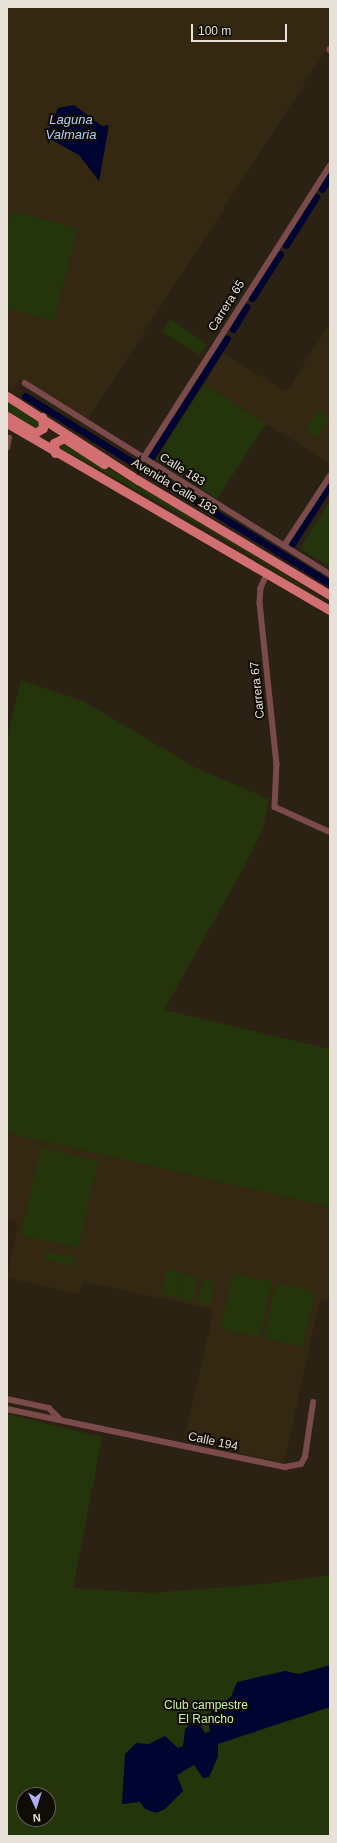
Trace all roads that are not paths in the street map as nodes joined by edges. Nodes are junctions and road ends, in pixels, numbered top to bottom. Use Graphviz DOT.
graph roads {
  1 [pos="330,165"];
  2 [pos="25,383"];
  3 [pos="7,396"];
  4 [pos="7,416"];
  5 [pos="42,417"];
  6 [pos="7,423"];
  7 [pos="9,438"];
  8 [pos="7,448"];
  9 [pos="55,453"];
  10 [pos="143,459"];
  11 [pos="127,473"];
  12 [pos="330,476"];
  13 [pos="284,546"];
  14 [pos="268,572"];
  15 [pos="330,574"];
  16 [pos="330,595"];
  17 [pos="330,610"];
  18 [pos="330,832"];
  19 [pos="7,1399"];
  20 [pos="313,1403"];
  21 [pos="7,1409"];
  22 [pos="58,1418"];
  1 -- 10 [label="street, Carrera 65"];
  2 -- 10 [label="street, Calle 183"];
  3 -- 5 [label="main road, Avenida Calle 183"];
  4 -- 5 [label="main road"];
  5 -- 11 [label="main road, Avenida Calle 183"];
  6 -- 9 [label="main road"];
  7 -- 8 [label="street"];
  9 -- 11 [label="main road"];
  9 -- 14 [label="main road"];
  10 -- 13 [label="street, Calle 183"];
  11 -- 16 [label="main road, Avenida Calle 183"];
  12 -- 13 [label="street"];
  13 -- 15 [label="street, Calle 183"];
  14 -- 17 [label="main road"];
  14 -- 18 [label="street, Carrera 67"];
  19 -- 22 [label="street, Calle 194"];
  20 -- 22 [label="street, Calle 194"];
  21 -- 22 [label="street, Calle 194"];
}
